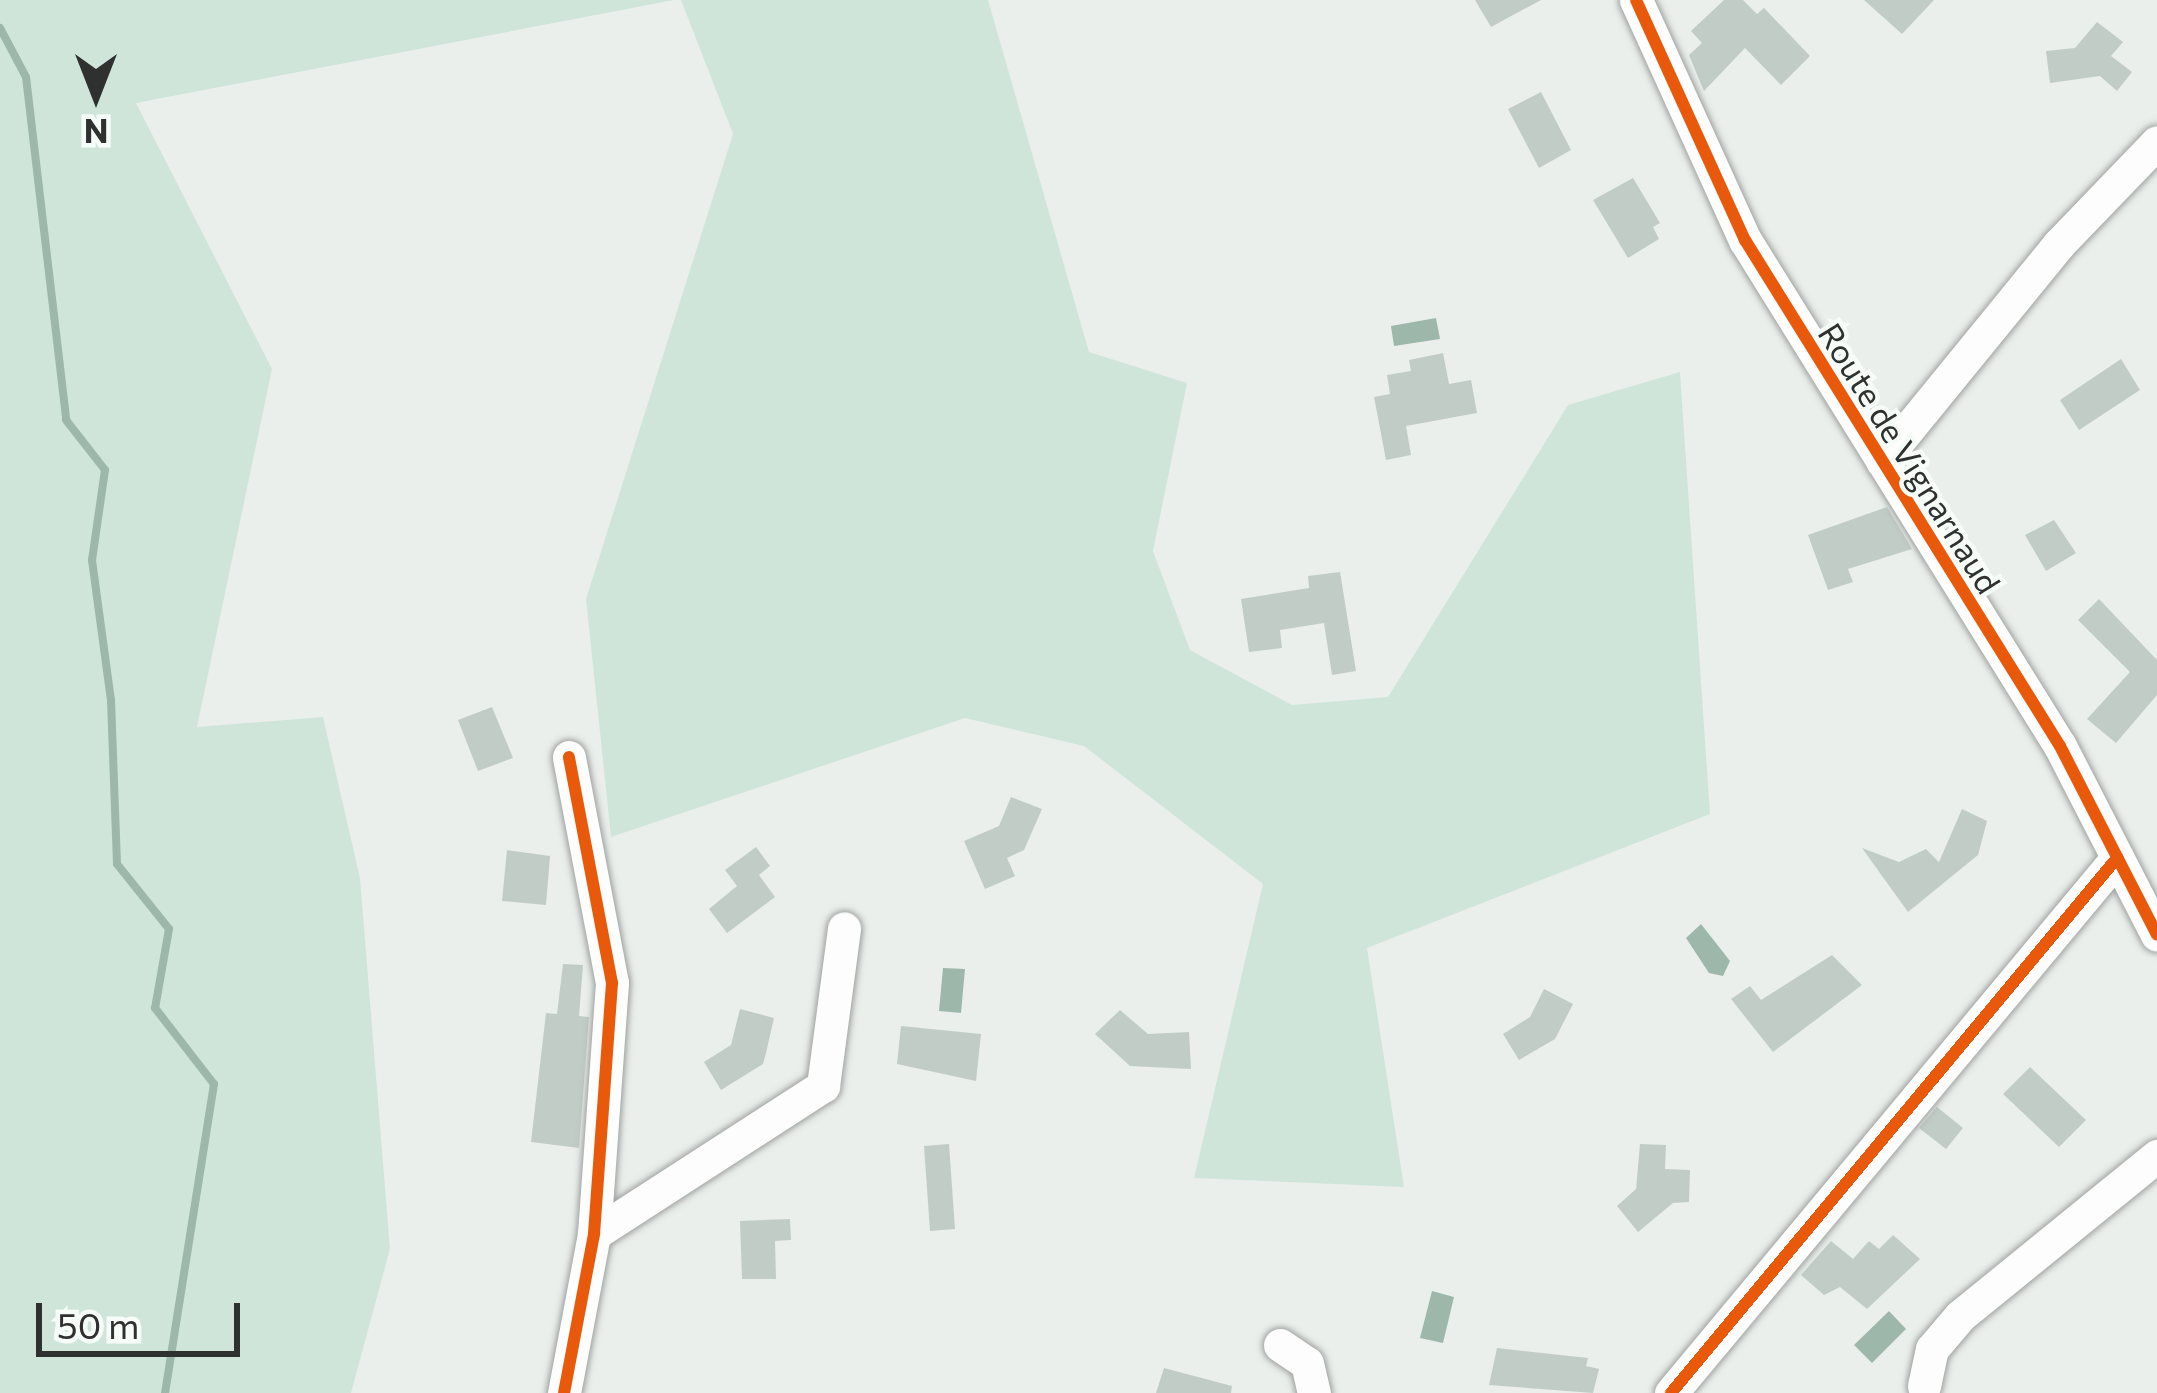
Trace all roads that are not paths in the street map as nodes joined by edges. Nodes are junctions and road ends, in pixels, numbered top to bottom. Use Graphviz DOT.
graph roads {
  1 [pos="1636,0"];
  2 [pos="2157,142"];
  3 [pos="1882,461"];
  4 [pos="569,757"];
  5 [pos="2117,858"];
  6 [pos="844,928"];
  7 [pos="2157,934"];
  8 [pos="2157,1156"];
  9 [pos="594,1234"];
  10 [pos="1280,1345"];
  11 [pos="1924,1386"];
  12 [pos="564,1393"];
  13 [pos="1314,1393"];
  14 [pos="1671,1393"];
  1 -- 3 [label="street, Route de Vignarnaud"];
  2 -- 3 [label="street"];
  3 -- 5 [label="street, Route de Vignarnaud"];
  4 -- 9 [label="street"];
  5 -- 7 [label="street, Route de Vignarnaud"];
  5 -- 14 [label="street"];
  6 -- 9 [label="street"];
  8 -- 11 [label="street"];
  9 -- 12 [label="street"];
  10 -- 13 [label="street"];
}
